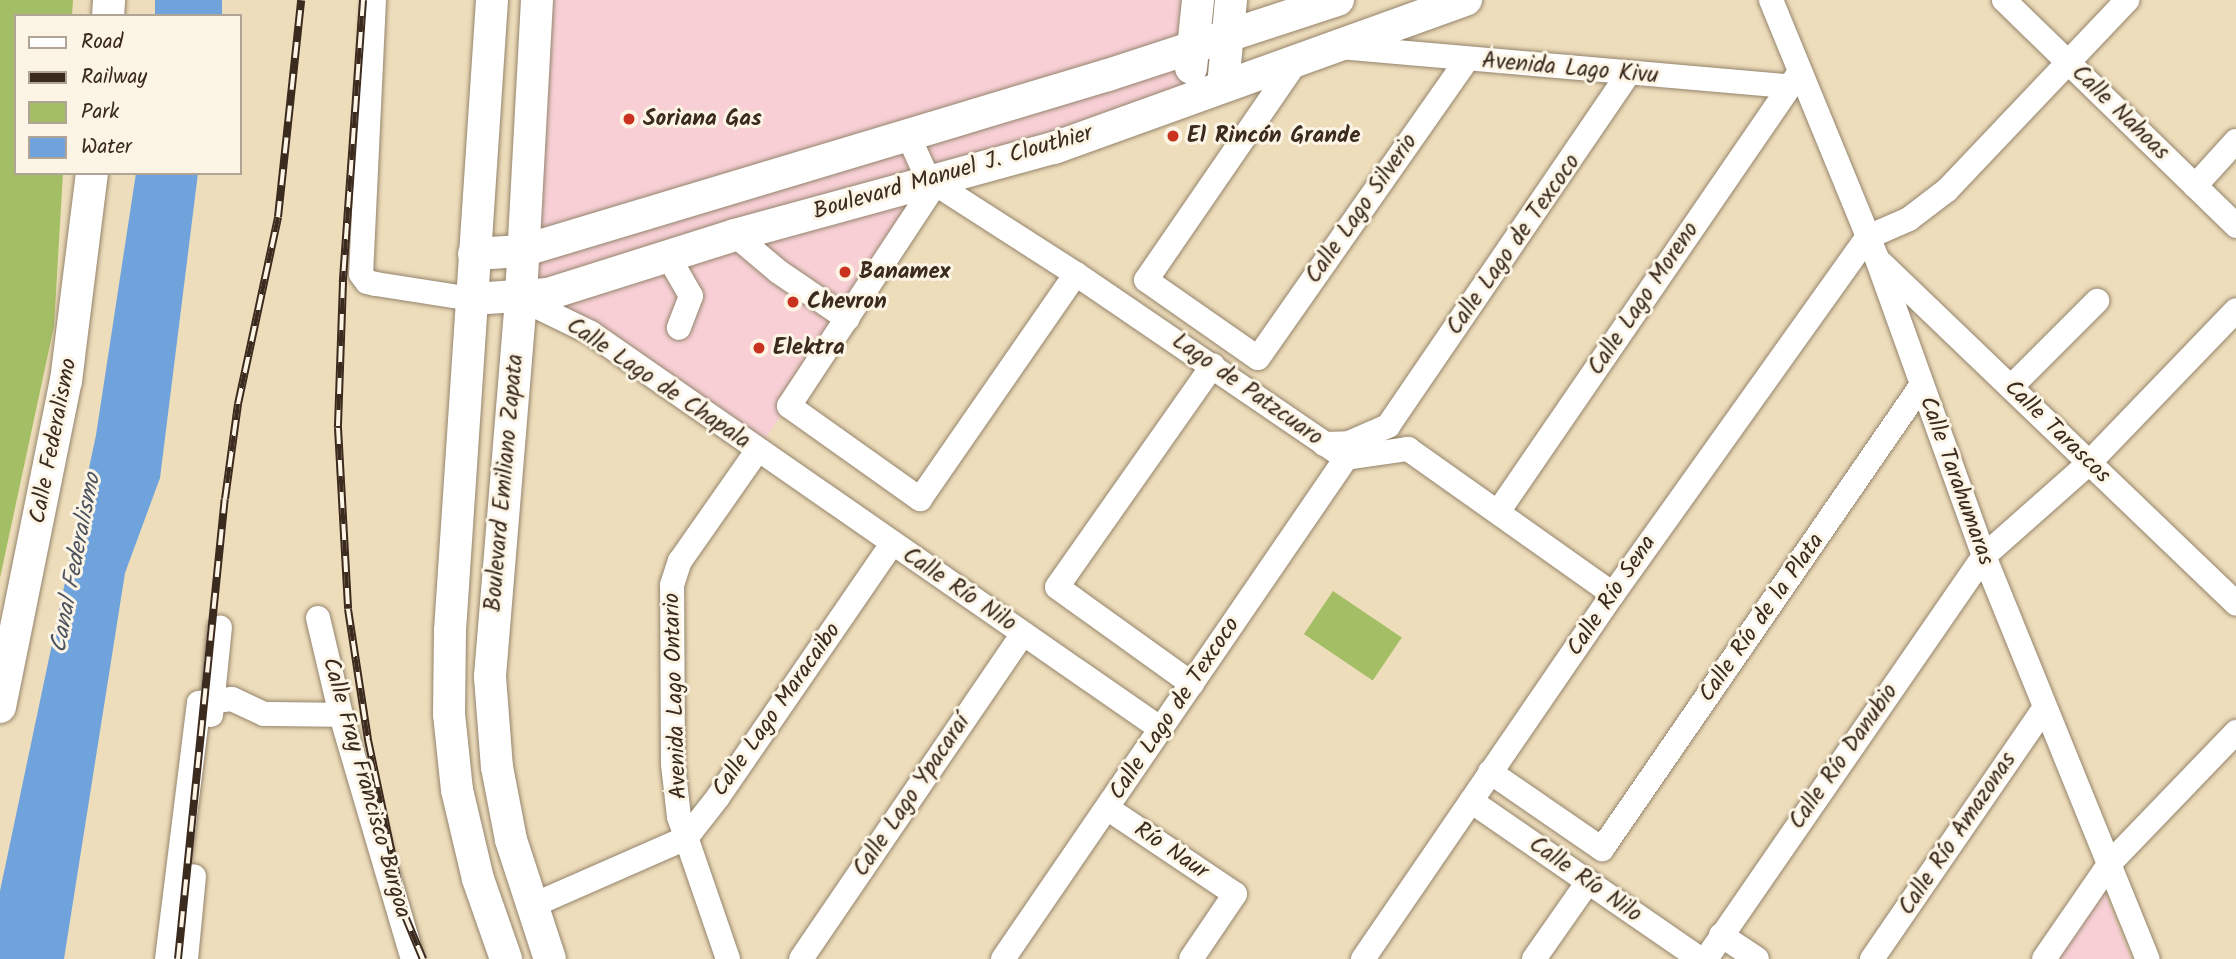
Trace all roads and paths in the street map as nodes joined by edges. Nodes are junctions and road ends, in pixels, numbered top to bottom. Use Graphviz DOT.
graph roads {
  1 [pos="374,0"];
  2 [pos="492,0"];
  3 [pos="537,0"];
  4 [pos="1198,0"];
  5 [pos="1231,0"];
  6 [pos="1338,0"];
  7 [pos="1466,0"];
  8 [pos="1771,0"];
  9 [pos="2004,0"];
  10 [pos="2127,0"];
  11 [pos="1228,37"];
  12 [pos="1335,47"];
  13 [pos="1192,49"];
  14 [pos="1297,59"];
  15 [pos="1467,60"];
  16 [pos="2067,62"];
  17 [pos="1627,75"];
  18 [pos="1794,80"];
  19 [pos="1223,86"];
  20 [pos="1190,96"];
  21 [pos="908,133"];
  22 [pos="2236,141"];
  23 [pos="92,175"];
  24 [pos="932,181"];
  25 [pos="2195,186"];
  26 [pos="2236,226"];
  27 [pos="735,235"];
  28 [pos="1873,248"];
  29 [pos="522,251"];
  30 [pos="474,254"];
  31 [pos="668,256"];
  32 [pos="1076,274"];
  33 [pos="472,299"];
  34 [pos="521,299"];
  35 [pos="2097,301"];
  36 [pos="2236,310"];
  37 [pos="848,319"];
  38 [pos="679,328"];
  39 [pos="1258,358"];
  40 [pos="1213,365"];
  41 [pos="1921,386"];
  42 [pos="2011,387"];
  43 [pos="1375,433"];
  44 [pos="1324,444"];
  45 [pos="1408,449"];
  46 [pos="757,450"];
  47 [pos="1346,458"];
  48 [pos="2089,463"];
  49 [pos="1498,512"];
  50 [pos="892,544"];
  51 [pos="1984,556"];
  52 [pos="1613,594"];
  53 [pos="2236,604"];
  54 [pos="318,618"];
  55 [pos="220,627"];
  56 [pos="1023,634"];
  57 [pos="1192,684"];
  58 [pos="212,700"];
  59 [pos="0,707"];
  60 [pos="2044,709"];
  61 [pos="341,715"];
  62 [pos="1161,729"];
  63 [pos="2236,732"];
  64 [pos="1490,772"];
  65 [pos="1471,801"];
  66 [pos="1107,808"];
  67 [pos="686,838"];
  68 [pos="1602,849"];
  69 [pos="2110,863"];
  70 [pos="1588,882"];
  71 [pos="529,907"];
  72 [pos="1721,935"];
  73 [pos="167,959"];
  74 [pos="186,959"];
  75 [pos="413,959"];
  76 [pos="506,959"];
  77 [pos="550,959"];
  78 [pos="728,959"];
  79 [pos="802,959"];
  80 [pos="1003,959"];
  81 [pos="1191,959"];
  82 [pos="1363,959"];
  83 [pos="1534,959"];
  84 [pos="1700,959"];
  85 [pos="1706,959"];
  86 [pos="1757,959"];
  87 [pos="1872,959"];
  88 [pos="2044,959"];
  89 [pos="2148,959"];
  1 -- 33 [label="street"];
  2 -- 30 [label="main road, Boulevard Emiliano Zapata"];
  3 -- 29 [label="main road, Boulevard Emiliano Zapata"];
  4 -- 13 [label="main road"];
  5 -- 11 [label="main road"];
  6 -- 11 [label="main road"];
  7 -- 12 [label="main road, Boulevard Manuel J. Clouthier"];
  8 -- 18 [label="street, Calle Tarahumaras"];
  9 -- 16 [label="street, Calle Nahoas"];
  10 -- 16 [label="street"];
  11 -- 13 [label="main road"];
  11 -- 19 [label="main road"];
  12 -- 14 [label="main road, Boulevard Manuel J. Clouthier"];
  12 -- 15 [label="street, Avenida Lago Kivu"];
  13 -- 20 [label="main road"];
  13 -- 21 [label="main road"];
  14 -- 19 [label="main road, Boulevard Manuel J. Clouthier"];
  14 -- 39 [label="street, Lago de Patzcuaro"];
  15 -- 17 [label="street, Avenida Lago Kivu"];
  15 -- 39 [label="street, Calle Lago Silverio"];
  16 -- 25 [label="street, Calle Nahoas"];
  16 -- 28 [label="street"];
  17 -- 18 [label="street, Avenida Lago Kivu"];
  17 -- 43 [label="street, Calle Lago de Texcoco"];
  18 -- 28 [label="street, Calle Tarahumaras"];
  18 -- 49 [label="street, Calle Lago Moreno"];
  19 -- 20 [label="main road, Boulevard Manuel J. Clouthier"];
  20 -- 24 [label="main road, Boulevard Manuel J. Clouthier"];
  21 -- 24 [label="street"];
  21 -- 29 [label="main road"];
  22 -- 25 [label="street"];
  23 -- 59 [label="main road, Calle Federalismo"];
  24 -- 27 [label="main road, Boulevard Manuel J. Clouthier"];
  24 -- 32 [label="street, Lago de Patzcuaro"];
  24 -- 37 [label="street"];
  25 -- 26 [label="street, Calle Nahoas"];
  27 -- 31 [label="main road, Boulevard Manuel J. Clouthier"];
  27 -- 37 [label="street"];
  28 -- 41 [label="street, Calle Tarahumaras"];
  28 -- 42 [label="street, Calle Tarascos"];
  28 -- 52 [label="street, Calle Río Sena"];
  29 -- 30 [label="main road"];
  29 -- 34 [label="main road, Boulevard Emiliano Zapata"];
  30 -- 33 [label="main road, Boulevard Emiliano Zapata"];
  31 -- 34 [label="main road, Boulevard Manuel J. Clouthier"];
  31 -- 38 [label="street"];
  32 -- 37 [label="street"];
  32 -- 40 [label="street, Lago de Patzcuaro"];
  33 -- 34 [label="main road, Boulevard Manuel J. Clouthier"];
  33 -- 76 [label="main road, Boulevard Emiliano Zapata"];
  34 -- 46 [label="street, Calle Lago de Chapala"];
  34 -- 71 [label="main road, Boulevard Emiliano Zapata"];
  35 -- 42 [label="street"];
  36 -- 48 [label="street, Calle Río Danubio"];
  40 -- 44 [label="street, Lago de Patzcuaro"];
  40 -- 57 [label="street"];
  41 -- 51 [label="street, Calle Tarahumaras"];
  41 -- 68 [label="street, Calle Río de la Plata"];
  42 -- 48 [label="street, Calle Tarascos"];
  43 -- 44 [label="street, Calle Lago de Texcoco"];
  43 -- 45 [label="street"];
  44 -- 47 [label="street, Lago de Patzcuaro"];
  45 -- 47 [label="street, Lago de Patzcuaro"];
  45 -- 49 [label="street"];
  46 -- 50 [label="street, Calle Río Nilo"];
  46 -- 67 [label="street, Avenida Lago Ontario"];
  47 -- 57 [label="street, Calle Lago de Texcoco"];
  48 -- 51 [label="street, Calle Río Danubio"];
  48 -- 53 [label="street, Calle Tarascos"];
  49 -- 52 [label="street"];
  50 -- 56 [label="street, Calle Río Nilo"];
  50 -- 67 [label="street, Calle Lago Maracaibo"];
  51 -- 60 [label="street, Calle Tarahumaras"];
  51 -- 72 [label="street, Calle Río Danubio"];
  52 -- 64 [label="street, Calle Río Sena"];
  54 -- 61 [label="street, Calle Fray Francisco Burgoa"];
  55 -- 58 [label="street"];
  56 -- 62 [label="street, Calle Río Nilo"];
  56 -- 79 [label="street, Calle Lago Ypacaraí"];
  57 -- 62 [label="street, Calle Lago de Texcoco"];
  58 -- 61 [label="street"];
  58 -- 73 [label="street"];
  58 -- 74 [label="street"];
  60 -- 69 [label="street, Calle Tarahumaras"];
  60 -- 87 [label="street, Calle Río Amazonas"];
  61 -- 75 [label="street, Calle Fray Francisco Burgoa"];
  62 -- 66 [label="street, Calle Lago de Texcoco"];
  63 -- 69 [label="street"];
  64 -- 65 [label="street, Calle Río Sena"];
  64 -- 68 [label="street, Calle Río Nilo"];
  65 -- 70 [label="street, Calle Río Nilo"];
  65 -- 82 [label="street, Calle Río Sena"];
  66 -- 80 [label="street, Calle Lago de Texcoco"];
  66 -- 81 [label="street, Río Naur"];
  67 -- 71 [label="street"];
  67 -- 78 [label="street, Avenida Lago Ontario"];
  69 -- 88 [label="street"];
  69 -- 89 [label="street, Calle Tarahumaras"];
  70 -- 83 [label="street"];
  70 -- 84 [label="street, Calle Río Nilo"];
  71 -- 77 [label="main road, Boulevard Emiliano Zapata"];
  72 -- 85 [label="street, Calle Río Danubio"];
  72 -- 86 [label="street"];
}
